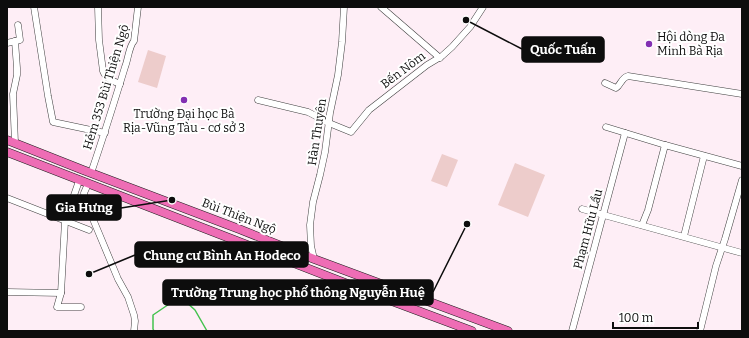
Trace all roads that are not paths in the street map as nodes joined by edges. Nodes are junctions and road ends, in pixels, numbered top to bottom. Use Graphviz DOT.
graph roads {
  1 [pos="34,7"];
  2 [pos="98,7"];
  3 [pos="138,7"];
  4 [pos="344,7"];
  5 [pos="382,7"];
  6 [pos="483,7"];
  7 [pos="18,25"];
  8 [pos="15,41"];
  9 [pos="7,43"];
  10 [pos="440,58"];
  11 [pos="605,83"];
  12 [pos="120,84"];
  13 [pos="742,94"];
  14 [pos="258,100"];
  15 [pos="329,123"];
  16 [pos="606,127"];
  17 [pos="105,133"];
  18 [pos="625,133"];
  19 [pos="11,142"];
  20 [pos="665,145"];
  21 [pos="7,152"];
  22 [pos="704,156"];
  23 [pos="742,166"];
  24 [pos="87,172"];
  25 [pos="742,180"];
  26 [pos="79,181"];
  27 [pos="88,184"];
  28 [pos="7,198"];
  29 [pos="582,209"];
  30 [pos="603,214"];
  31 [pos="65,221"];
  32 [pos="642,225"];
  33 [pos="89,230"];
  34 [pos="684,236"];
  35 [pos="722,247"];
  36 [pos="287,248"];
  37 [pos="742,253"];
  38 [pos="283,259"];
  39 [pos="314,259"];
  40 [pos="7,292"];
  41 [pos="61,293"];
  42 [pos="434,303"];
  43 [pos="81,307"];
  44 [pos="430,315"];
  45 [pos="134,331"];
  46 [pos="472,331"];
  47 [pos="508,331"];
  48 [pos="572,331"];
  49 [pos="700,331"];
  1 -- 17 [label="street"];
  2 -- 12 [label="street"];
  3 -- 12 [label="street, Hẻm 353 Bùi Thiện Ngộ"];
  4 -- 15 [label="street, Hàn Thuyên"];
  5 -- 10 [label="street"];
  6 -- 10 [label="street, Bến Nôm"];
  7 -- 8 [label="street"];
  8 -- 9 [label="street"];
  8 -- 19 [label="street"];
  10 -- 15 [label="street, Bến Nôm"];
  11 -- 13 [label="street"];
  12 -- 17 [label="street, Hẻm 353 Bùi Thiện Ngộ"];
  14 -- 15 [label="street"];
  15 -- 39 [label="street, Hàn Thuyên"];
  16 -- 18 [label="street"];
  17 -- 24 [label="street, Hẻm 353 Bùi Thiện Ngộ"];
  18 -- 20 [label="street"];
  18 -- 30 [label="street, Phạm Hữu Lầu"];
  19 -- 24 [label="main road, Bùi Thiện Ngộ"];
  20 -- 22 [label="street"];
  20 -- 32 [label="street"];
  21 -- 26 [label="main road, Bùi Thiện Ngộ"];
  22 -- 23 [label="street"];
  22 -- 34 [label="street"];
  24 -- 26 [label="main road"];
  24 -- 36 [label="main road, Bùi Thiện Ngộ"];
  25 -- 35 [label="street"];
  26 -- 27 [label="main road, Bùi Thiện Ngộ"];
  26 -- 31 [label="street"];
  27 -- 38 [label="main road, Bùi Thiện Ngộ"];
  27 -- 45 [label="street"];
  28 -- 31 [label="street"];
  29 -- 30 [label="street"];
  30 -- 32 [label="street"];
  30 -- 48 [label="street, Phạm Hữu Lầu"];
  31 -- 33 [label="street"];
  31 -- 41 [label="street"];
  32 -- 34 [label="street"];
  34 -- 35 [label="street"];
  35 -- 37 [label="street"];
  35 -- 49 [label="street"];
  36 -- 38 [label="main road"];
  36 -- 39 [label="main road, Bùi Thiện Ngộ"];
  38 -- 44 [label="main road, Bùi Thiện Ngộ"];
  39 -- 42 [label="main road, Bùi Thiện Ngộ"];
  40 -- 41 [label="street"];
  41 -- 43 [label="street"];
  42 -- 44 [label="main road"];
  42 -- 47 [label="main road, Bùi Thiện Ngộ"];
  44 -- 46 [label="main road, Bùi Thiện Ngộ"];
}
